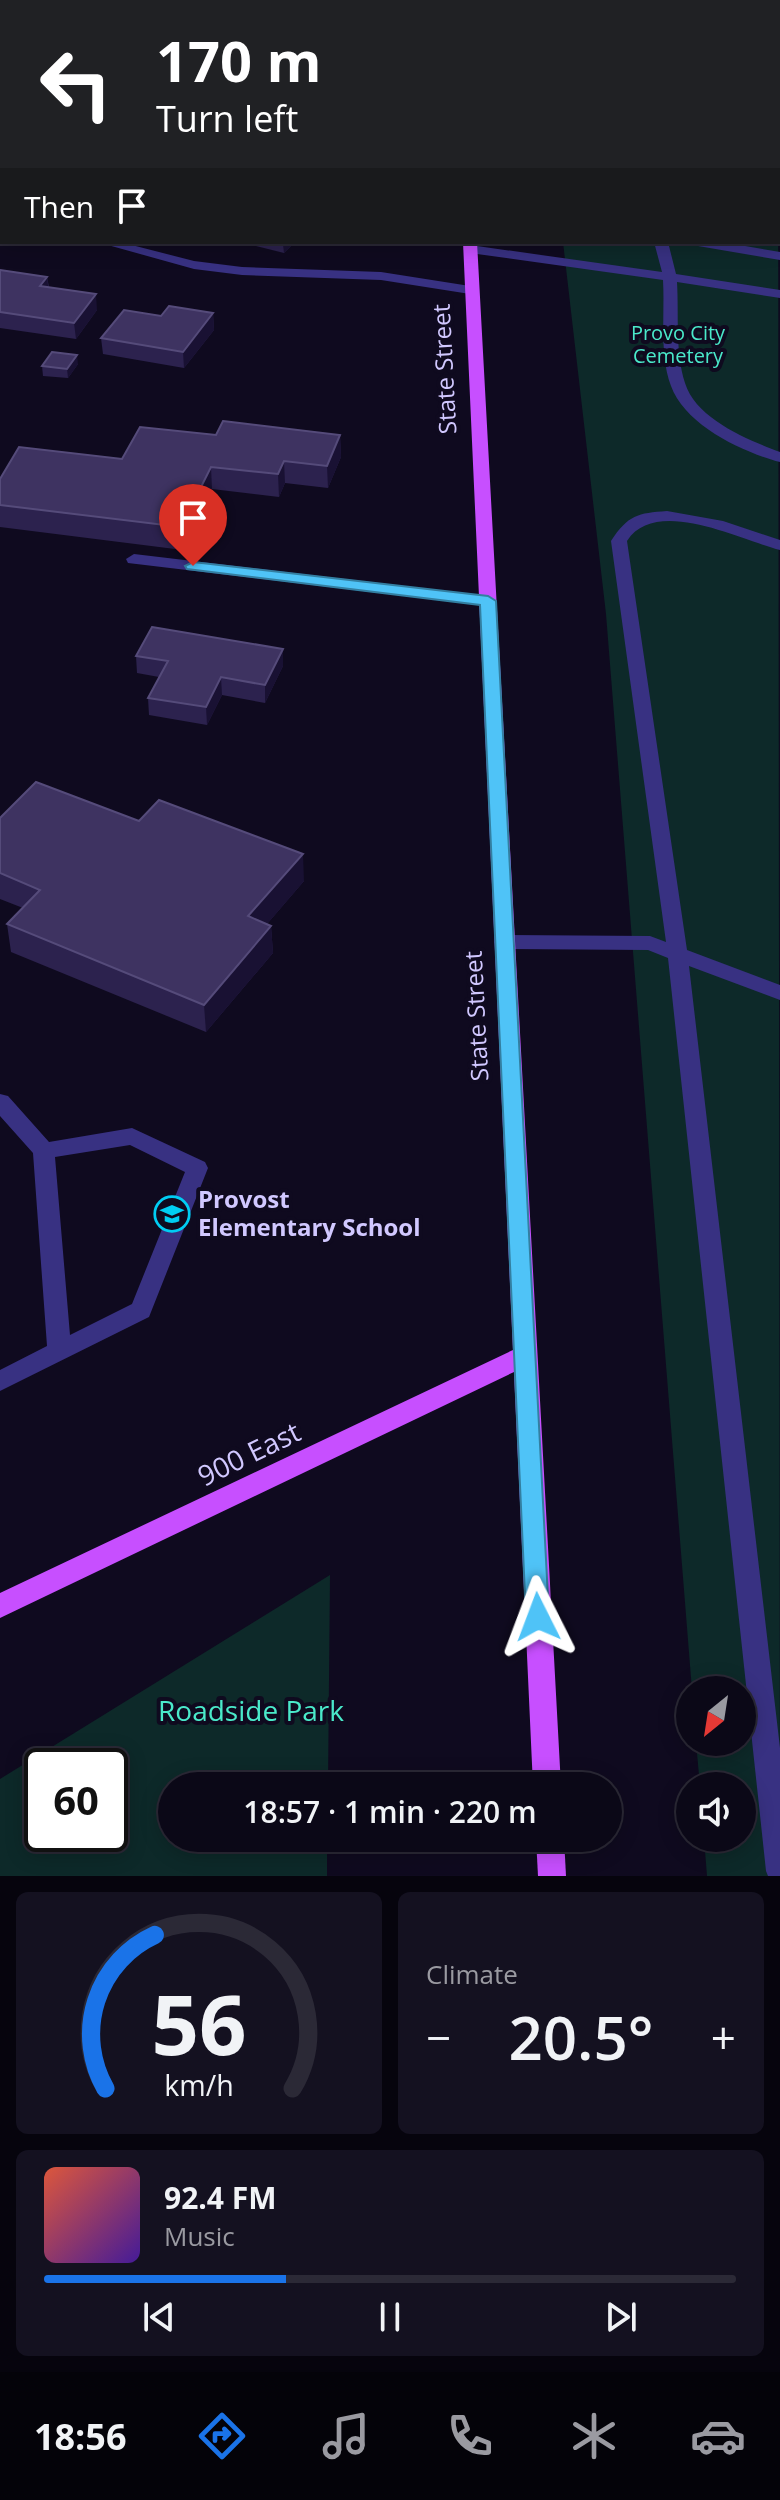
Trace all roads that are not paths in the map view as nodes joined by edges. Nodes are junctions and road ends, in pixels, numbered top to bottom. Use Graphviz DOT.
graph roads {
  1 [pos="112,244"];
  2 [pos="662,244"];
  3 [pos="710,244"];
  4 [pos="470,246"];
  5 [pos="780,256"];
  6 [pos="670,277"];
  7 [pos="470,290"];
  8 [pos="780,294"];
  9 [pos="780,457"];
  10 [pos="780,545"];
  11 [pos="134,559"];
  12 [pos="488,601"];
  13 [pos="504,942"];
  14 [pos="678,954"];
  15 [pos="780,993"];
  16 [pos="0,1102"];
  17 [pos="44,1151"];
  18 [pos="59,1351"];
  19 [pos="524,1356"];
  20 [pos="0,1381"];
  21 [pos="0,1606"];
  22 [pos="546,1772"];
  23 [pos="551,1852"];
  24 [pos="780,1871"];
  25 [pos="552,1876"];
  1 -- 7 [label="street"];
  2 -- 6 [label="street"];
  3 -- 5 [label="street"];
  4 -- 6 [label="street"];
  4 -- 7 [label="main road, State Street"];
  6 -- 8 [label="street"];
  6 -- 9 [label="street"];
  7 -- 12 [label="main road, State Street"];
  10 -- 14 [label="street"];
  11 -- 12 [label="street"];
  12 -- 13 [label="main road, State Street"];
  13 -- 14 [label="street"];
  13 -- 19 [label="main road, State Street"];
  14 -- 15 [label="street"];
  14 -- 24 [label="street"];
  16 -- 17 [label="street"];
  17 -- 18 [label="street"];
  17 -- 18 [label="street"];
  18 -- 20 [label="street"];
  19 -- 21 [label="main road, 900 East"];
  19 -- 22 [label="main road, State Street"];
  23 -- 25 [label="main road"];
}
